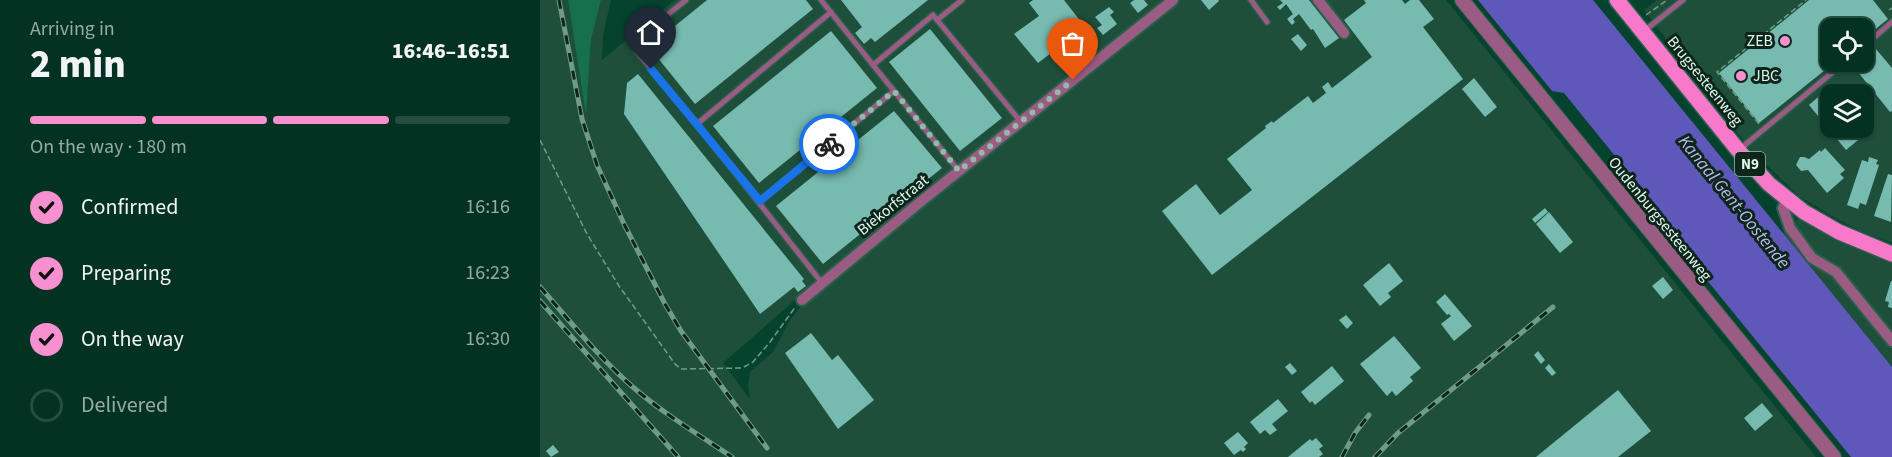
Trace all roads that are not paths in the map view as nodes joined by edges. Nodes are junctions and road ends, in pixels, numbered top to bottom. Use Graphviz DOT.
graph roads {
  1 [pos="686,0"];
  2 [pos="821,0"];
  3 [pos="962,0"];
  4 [pos="1173,0"];
  5 [pos="1251,0"];
  6 [pos="1318,0"];
  7 [pos="1462,0"];
  8 [pos="1617,0"];
  9 [pos="1683,0"];
  10 [pos="831,12"];
  11 [pos="937,20"];
  12 [pos="1267,22"];
  13 [pos="1892,22"];
  14 [pos="1639,27"];
  15 [pos="1344,33"];
  16 [pos="1874,38"];
  17 [pos="873,65"];
  18 [pos="1833,72"];
  19 [pos="894,91"];
  20 [pos="1021,122"];
  21 [pos="697,123"];
  22 [pos="1738,150"];
  23 [pos="959,171"];
  24 [pos="1787,199"];
  25 [pos="760,201"];
  26 [pos="1892,254"];
  27 [pos="822,283"];
  28 [pos="802,300"];
  29 [pos="1892,341"];
  30 [pos="1834,457"];
  1 -- 21 [label="lane"];
  2 -- 10 [label="lane"];
  3 -- 11 [label="lane"];
  4 -- 20 [label="street, Biekorfstraat"];
  5 -- 12 [label="lane"];
  6 -- 15 [label="street"];
  7 -- 30 [label="street, Oudenburgsesteenweg"];
  8 -- 14 [label="main road, Brugsesteenweg / N9"];
  9 -- 14 [label="lane"];
  10 -- 17 [label="lane"];
  10 -- 21 [label="lane"];
  11 -- 17 [label="lane"];
  11 -- 20 [label="lane"];
  13 -- 16 [label="lane"];
  14 -- 22 [label="main road, Brugsesteenweg / N9"];
  17 -- 19 [label="lane"];
  18 -- 22 [label="lane"];
  19 -- 23 [label="lane"];
  19 -- 25 [label="lane"];
  20 -- 23 [label="street, Biekorfstraat"];
  21 -- 25 [label="lane"];
  22 -- 24 [label="main road, Brugsesteenweg / N9"];
  23 -- 27 [label="street, Biekorfstraat"];
  24 -- 26 [label="main road, Brugsesteenweg / N9"];
  24 -- 29 [label="street"];
  25 -- 27 [label="lane"];
  27 -- 28 [label="street, Biekorfstraat"];
}
